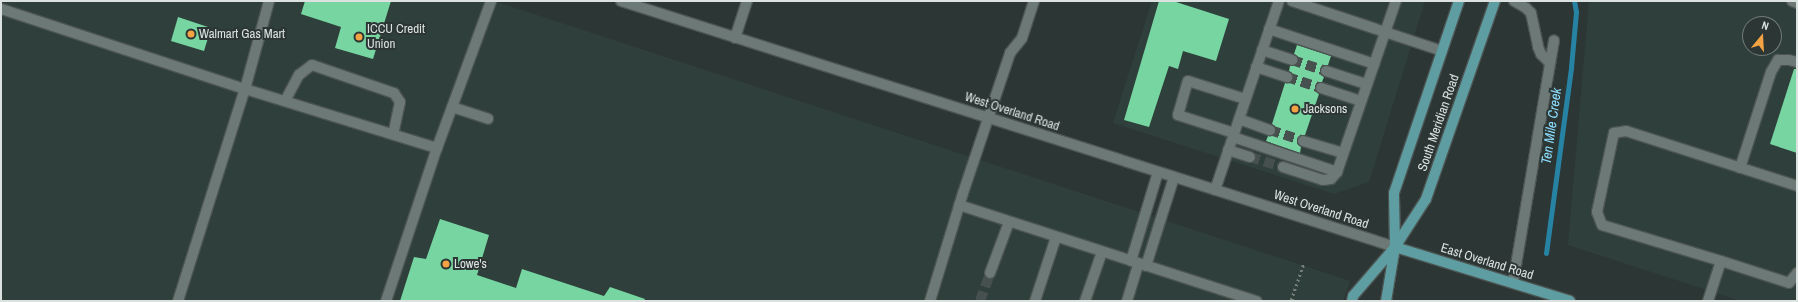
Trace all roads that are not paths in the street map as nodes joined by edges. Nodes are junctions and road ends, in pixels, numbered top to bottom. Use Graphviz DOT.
graph roads {
  1 [pos="268,1"];
  2 [pos="491,1"];
  3 [pos="621,1"];
  4 [pos="747,1"];
  5 [pos="1034,1"];
  6 [pos="1279,1"];
  7 [pos="1292,1"];
  8 [pos="1396,1"];
  9 [pos="1459,1"];
  10 [pos="1496,1"];
  11 [pos="1514,1"];
  12 [pos="1792,1"];
  13 [pos="1797,3"];
  14 [pos="1,9"];
  15 [pos="1269,29"];
  16 [pos="1385,32"];
  17 [pos="735,38"];
  18 [pos="1554,40"];
  19 [pos="1262,50"];
  20 [pos="1442,52"];
  21 [pos="1292,60"];
  22 [pos="1797,62"];
  23 [pos="1550,63"];
  24 [pos="1374,64"];
  25 [pos="1256,67"];
  26 [pos="1326,71"];
  27 [pos="1287,77"];
  28 [pos="1366,84"];
  29 [pos="245,88"];
  30 [pos="1321,88"];
  31 [pos="1245,100"];
  32 [pos="285,101"];
  33 [pos="1361,101"];
  34 [pos="452,107"];
  35 [pos="989,118"];
  36 [pos="488,119"];
  37 [pos="1239,119"];
  38 [pos="1270,130"];
  39 [pos="393,134"];
  40 [pos="1233,135"];
  41 [pos="1303,141"];
  42 [pos="437,148"];
  43 [pos="1228,150"];
  44 [pos="1343,153"];
  45 [pos="1250,157"];
  46 [pos="1283,167"];
  47 [pos="1740,168"];
  48 [pos="1158,172"];
  49 [pos="1337,172"];
  50 [pos="1174,176"];
  51 [pos="1797,186"];
  52 [pos="1215,190"];
  53 [pos="959,206"];
  54 [pos="1009,222"];
  55 [pos="1056,237"];
  56 [pos="1395,247"];
  57 [pos="1102,252"];
  58 [pos="1721,261"];
  59 [pos="1139,264"];
  60 [pos="990,273"];
  61 [pos="1797,273"];
  62 [pos="1513,283"];
  63 [pos="178,301"];
  64 [pos="386,301"];
  65 [pos="930,301"];
  66 [pos="1035,301"];
  67 [pos="1085,301"];
  68 [pos="1128,301"];
  69 [pos="1257,301"];
  70 [pos="1352,301"];
  71 [pos="1386,301"];
  72 [pos="1570,301"];
  73 [pos="1708,301"];
  1 -- 29 [label="street"];
  2 -- 34 [label="street"];
  3 -- 17 [label="street, West Overland Road"];
  4 -- 17 [label="street"];
  5 -- 35 [label="street"];
  6 -- 15 [label="street"];
  7 -- 16 [label="street"];
  8 -- 16 [label="street"];
  9 -- 20 [label="main road, South Meridian Road"];
  10 -- 56 [label="main road, South Meridian Road"];
  11 -- 23 [label="street"];
  12 -- 13 [label="street"];
  14 -- 29 [label="street"];
  15 -- 19 [label="street"];
  15 -- 24 [label="street"];
  16 -- 20 [label="street"];
  16 -- 24 [label="street"];
  17 -- 35 [label="street, West Overland Road"];
  18 -- 23 [label="street"];
  19 -- 21 [label="street"];
  19 -- 25 [label="street"];
  20 -- 56 [label="main road, South Meridian Road"];
  22 -- 47 [label="street"];
  23 -- 62 [label="street"];
  24 -- 28 [label="street"];
  25 -- 27 [label="street"];
  25 -- 31 [label="street"];
  26 -- 28 [label="street"];
  28 -- 33 [label="street"];
  29 -- 32 [label="street"];
  29 -- 63 [label="street"];
  30 -- 33 [label="street"];
  31 -- 37 [label="street"];
  31 -- 40 [label="street"];
  32 -- 39 [label="street"];
  32 -- 39 [label="street"];
  33 -- 44 [label="street"];
  34 -- 36 [label="street"];
  34 -- 42 [label="street"];
  35 -- 48 [label="street, West Overland Road"];
  35 -- 53 [label="street"];
  37 -- 38 [label="street"];
  37 -- 40 [label="street"];
  39 -- 42 [label="street"];
  40 -- 43 [label="street"];
  40 -- 49 [label="street"];
  41 -- 44 [label="street"];
  42 -- 64 [label="street"];
  43 -- 45 [label="street"];
  43 -- 52 [label="street"];
  44 -- 49 [label="street"];
  46 -- 49 [label="street"];
  47 -- 51 [label="street"];
  47 -- 58 [label="street"];
  48 -- 50 [label="street, West Overland Road"];
  48 -- 59 [label="street"];
  50 -- 52 [label="street, West Overland Road"];
  50 -- 59 [label="street"];
  52 -- 56 [label="street, West Overland Road"];
  53 -- 54 [label="street"];
  53 -- 65 [label="street"];
  54 -- 55 [label="street"];
  54 -- 60 [label="street"];
  55 -- 57 [label="street"];
  55 -- 66 [label="street"];
  56 -- 62 [label="main road, East Overland Road"];
  56 -- 70 [label="main road, South Meridian Road"];
  56 -- 71 [label="main road, South Meridian Road"];
  57 -- 59 [label="street"];
  57 -- 67 [label="street"];
  58 -- 61 [label="street"];
  58 -- 73 [label="street"];
  59 -- 68 [label="street"];
  59 -- 69 [label="street"];
  62 -- 72 [label="main road, East Overland Road"];
}
